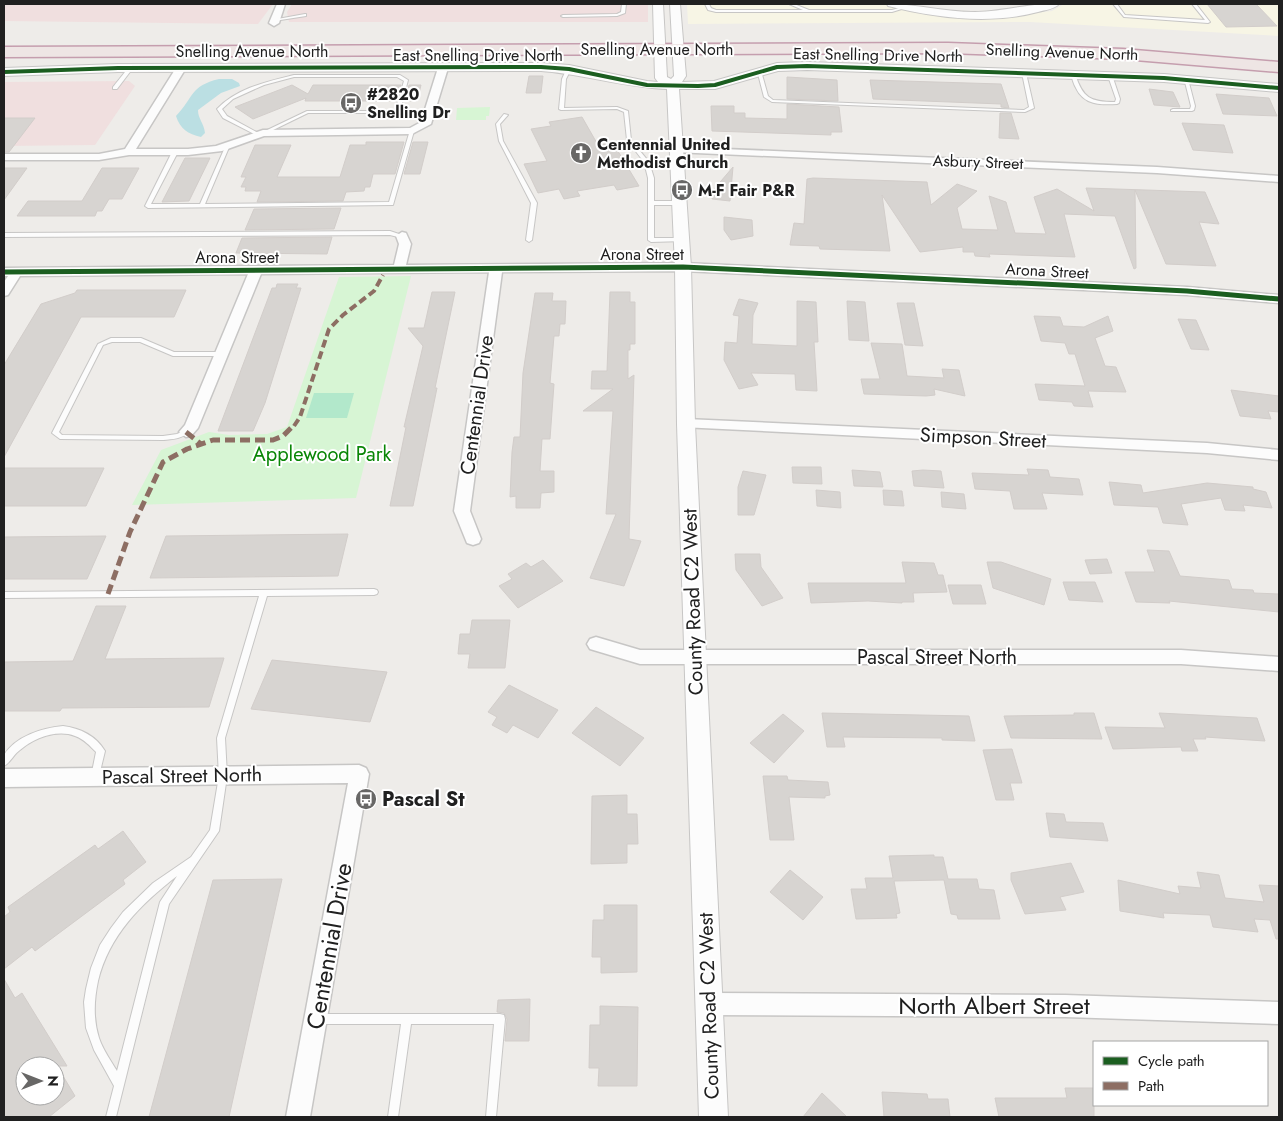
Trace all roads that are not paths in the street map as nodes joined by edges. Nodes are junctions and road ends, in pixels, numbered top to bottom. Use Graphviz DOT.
graph roads {
  1 [pos="281,4"];
  2 [pos="624,4"];
  3 [pos="658,4"];
  4 [pos="675,4"];
  5 [pos="707,4"];
  6 [pos="792,4"];
  7 [pos="892,4"];
  8 [pos="1050,4"];
  9 [pos="1115,4"];
  10 [pos="1194,4"];
  11 [pos="906,7"];
  12 [pos="811,11"];
  13 [pos="305,15"];
  14 [pos="563,16"];
  15 [pos="274,21"];
  16 [pos="4,40"];
  17 [pos="659,42"];
  18 [pos="677,42"];
  19 [pos="4,52"];
  20 [pos="1279,53"];
  21 [pos="131,68"];
  22 [pos="180,68"];
  23 [pos="442,68"];
  24 [pos="1279,68"];
  25 [pos="569,69"];
  26 [pos="759,71"];
  27 [pos="1024,73"];
  28 [pos="5,74"];
  29 [pos="1073,74"];
  30 [pos="1110,76"];
  31 [pos="1186,79"];
  32 [pos="673,86"];
  33 [pos="115,88"];
  34 [pos="1279,88"];
  35 [pos="1173,110"];
  36 [pos="397,112"];
  37 [pos="429,112"];
  38 [pos="506,115"];
  39 [pos="412,131"];
  40 [pos="260,134"];
  41 [pos="228,145"];
  42 [pos="677,150"];
  43 [pos="129,152"];
  44 [pos="175,152"];
  45 [pos="4,157"];
  46 [pos="1279,178"];
  47 [pos="651,203"];
  48 [pos="680,203"];
  49 [pos="202,206"];
  50 [pos="4,235"];
  51 [pos="402,236"];
  52 [pos="529,240"];
  53 [pos="682,240"];
  54 [pos="683,267"];
  55 [pos="400,269"];
  56 [pos="496,269"];
  57 [pos="256,270"];
  58 [pos="10,272"];
  59 [pos="4,292"];
  60 [pos="1279,299"];
  61 [pos="222,354"];
  62 [pos="686,424"];
  63 [pos="186,432"];
  64 [pos="1279,455"];
  65 [pos="473,539"];
  66 [pos="374,592"];
  67 [pos="264,593"];
  68 [pos="4,595"];
  69 [pos="596,644"];
  70 [pos="695,657"];
  71 [pos="1279,664"];
  72 [pos="4,762"];
  73 [pos="360,774"];
  74 [pos="223,776"];
  75 [pos="95,777"];
  76 [pos="4,778"];
  77 [pos="195,859"];
  78 [pos="709,1004"];
  79 [pos="1279,1013"];
  80 [pos="316,1019"];
  81 [pos="407,1019"];
  82 [pos="119,1084"];
  83 [pos="111,1117"];
  84 [pos="298,1117"];
  85 [pos="393,1117"];
  86 [pos="491,1117"];
  87 [pos="714,1117"];
  1 -- 15 [label="street"];
  2 -- 14 [label="lane"];
  3 -- 17 [label="street"];
  4 -- 18 [label="street, County Road C2 West"];
  5 -- 12 [label="lane"];
  6 -- 12 [label="lane"];
  7 -- 11 [label="street"];
  8 -- 11 [label="street"];
  9 -- 10 [label="lane"];
  11 -- 12 [label="lane"];
  13 -- 15 [label="lane"];
  16 -- 17 [label="highway, Snelling Avenue North"];
  17 -- 18 [label="highway, Snelling Avenue North"];
  17 -- 19 [label="highway, Snelling Avenue North"];
  17 -- 32 [label="street"];
  18 -- 20 [label="highway, Snelling Avenue North"];
  18 -- 24 [label="highway, Snelling Avenue North"];
  18 -- 32 [label="street, County Road C2 West"];
  21 -- 22 [label="street, East Snelling Drive North"];
  21 -- 28 [label="street, East Snelling Drive North"];
  21 -- 33 [label="lane"];
  22 -- 23 [label="street, East Snelling Drive North"];
  22 -- 43 [label="street"];
  23 -- 25 [label="street, East Snelling Drive North"];
  23 -- 37 [label="street"];
  25 -- 32 [label="street, East Snelling Drive North"];
  25 -- 47 [label="lane"];
  26 -- 27 [label="street, East Snelling Drive North"];
  26 -- 27 [label="lane"];
  26 -- 32 [label="street, East Snelling Drive North"];
  27 -- 29 [label="street, East Snelling Drive North"];
  29 -- 30 [label="street, East Snelling Drive North"];
  29 -- 30 [label="lane"];
  30 -- 31 [label="street, East Snelling Drive North"];
  31 -- 34 [label="street, East Snelling Drive North"];
  31 -- 35 [label="lane"];
  32 -- 42 [label="street, County Road C2 West"];
  36 -- 37 [label="lane"];
  36 -- 40 [label="lane"];
  36 -- 40 [label="lane"];
  37 -- 39 [label="street"];
  38 -- 52 [label="lane"];
  39 -- 40 [label="street"];
  39 -- 49 [label="lane"];
  40 -- 41 [label="street"];
  41 -- 44 [label="street"];
  41 -- 49 [label="lane"];
  42 -- 46 [label="street, Asbury Street"];
  42 -- 48 [label="street, County Road C2 West"];
  43 -- 44 [label="street"];
  43 -- 45 [label="street"];
  44 -- 49 [label="lane"];
  47 -- 48 [label="lane"];
  47 -- 53 [label="lane"];
  48 -- 53 [label="street, County Road C2 West"];
  50 -- 51 [label="lane"];
  51 -- 55 [label="street"];
  53 -- 54 [label="street, County Road C2 West"];
  54 -- 56 [label="street, Arona Street"];
  54 -- 60 [label="street, Arona Street"];
  54 -- 62 [label="street, County Road C2 West"];
  55 -- 56 [label="street, Arona Street"];
  55 -- 57 [label="street, Arona Street"];
  56 -- 65 [label="street, Centennial Drive"];
  57 -- 58 [label="street, Arona Street"];
  57 -- 61 [label="street"];
  58 -- 59 [label="street"];
  61 -- 63 [label="street"];
  61 -- 63 [label="lane"];
  62 -- 64 [label="street, Simpson Street"];
  62 -- 70 [label="street, County Road C2 West"];
  66 -- 67 [label="lane"];
  67 -- 68 [label="lane"];
  67 -- 74 [label="lane"];
  69 -- 70 [label="street, Pascal Street North"];
  70 -- 71 [label="street, Pascal Street North"];
  70 -- 78 [label="street, County Road C2 West"];
  72 -- 75 [label="lane"];
  73 -- 74 [label="street, Pascal Street North"];
  73 -- 80 [label="street, Centennial Drive"];
  74 -- 75 [label="street, Pascal Street North"];
  74 -- 77 [label="lane"];
  75 -- 76 [label="street, Pascal Street North"];
  77 -- 82 [label="lane"];
  77 -- 82 [label="lane"];
  78 -- 79 [label="street, North Albert Street"];
  78 -- 87 [label="street, County Road C2 West"];
  80 -- 81 [label="lane"];
  80 -- 84 [label="street, Centennial Drive"];
  81 -- 85 [label="lane"];
  81 -- 86 [label="lane"];
  82 -- 83 [label="lane"];
}
